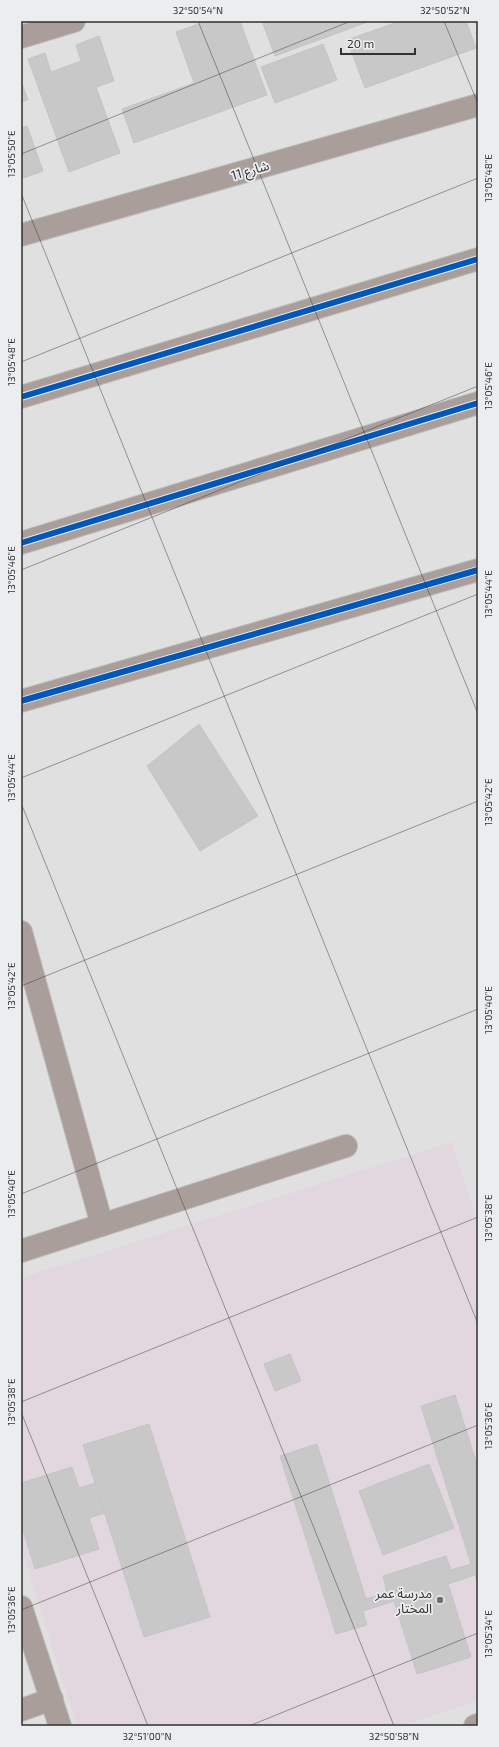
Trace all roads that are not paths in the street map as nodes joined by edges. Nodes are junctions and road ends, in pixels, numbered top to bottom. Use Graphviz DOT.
graph roads {
  1 [pos="74,21"];
  2 [pos="21,37"];
  3 [pos="478,104"];
  4 [pos="21,235"];
  5 [pos="478,259"];
  6 [pos="21,397"];
  7 [pos="478,403"];
  8 [pos="21,543"];
  9 [pos="478,570"];
  10 [pos="21,701"];
  11 [pos="21,932"];
  12 [pos="346,1146"];
  13 [pos="102,1225"];
  14 [pos="21,1251"];
  15 [pos="21,1607"];
  16 [pos="52,1699"];
  17 [pos="21,1710"];
  18 [pos="60,1726"];
  1 -- 2 [label="street"];
  3 -- 4 [label="street, شارع 11"];
  5 -- 6 [label="street"];
  7 -- 8 [label="street"];
  9 -- 10 [label="street"];
  11 -- 13 [label="street"];
  12 -- 13 [label="street"];
  13 -- 14 [label="street"];
  15 -- 16 [label="street"];
  16 -- 17 [label="street"];
  16 -- 18 [label="street"];
}
